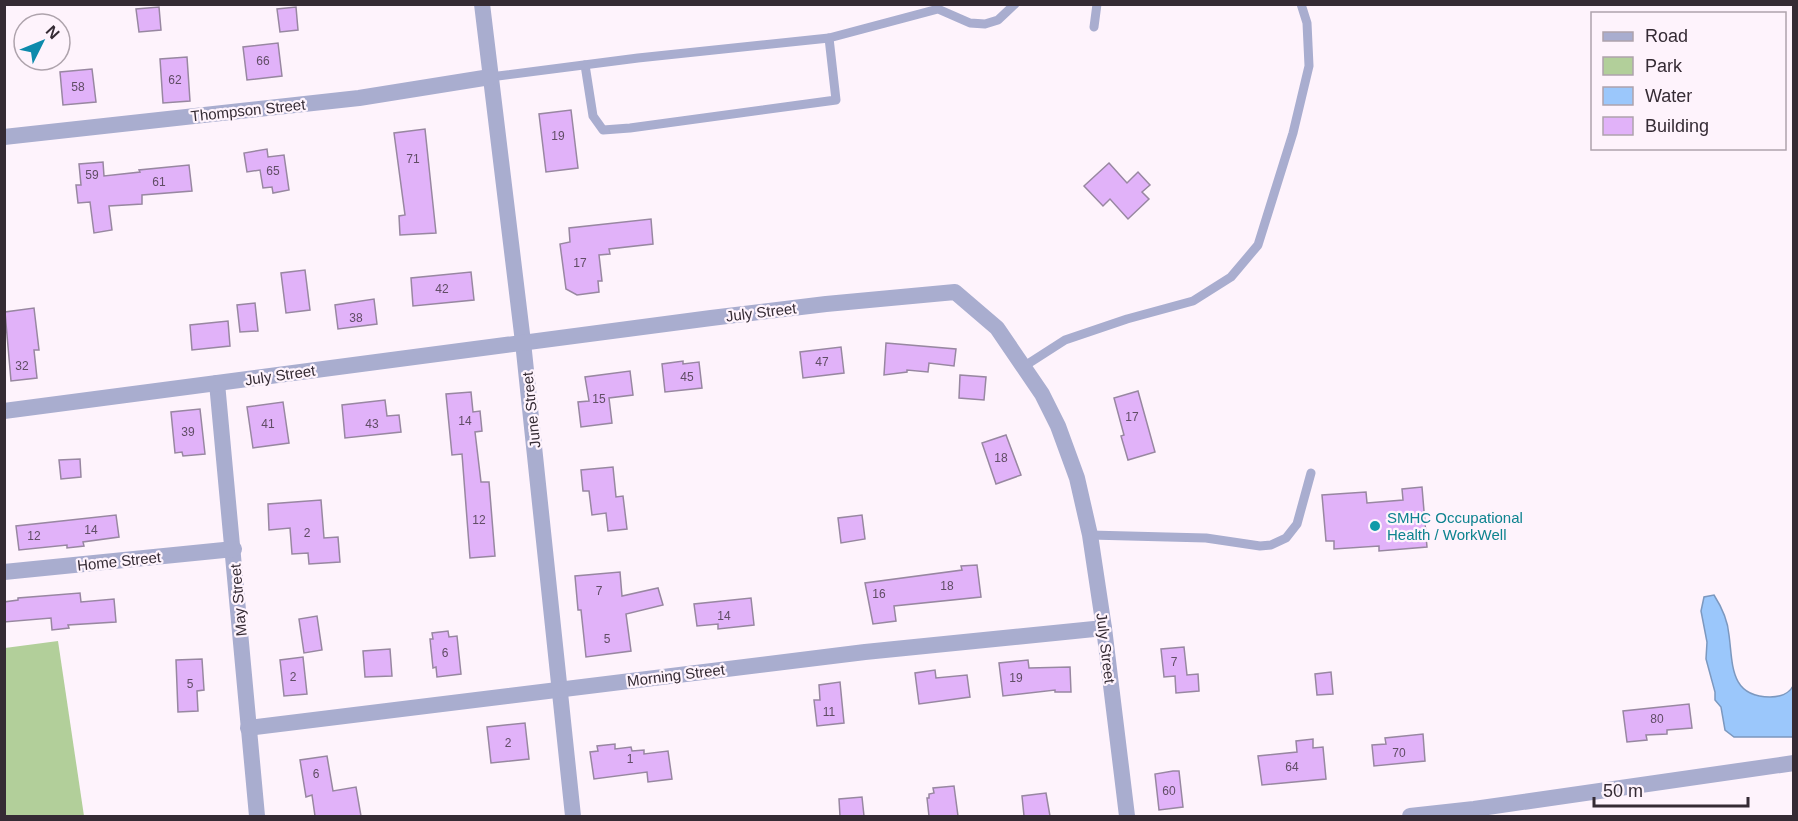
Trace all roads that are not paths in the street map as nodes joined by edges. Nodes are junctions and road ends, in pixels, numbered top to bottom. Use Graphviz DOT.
graph roads {
  1 [pos="482,4"];
  2 [pos="1016,4"];
  3 [pos="1097,4"];
  4 [pos="1301,4"];
  5 [pos="938,7"];
  6 [pos="1094,27"];
  7 [pos="829,38"];
  8 [pos="585,65"];
  9 [pos="490,77"];
  10 [pos="4,136"];
  11 [pos="523,342"];
  12 [pos="1023,367"];
  13 [pos="217,383"];
  14 [pos="4,411"];
  15 [pos="1311,473"];
  16 [pos="1090,535"];
  17 [pos="234,549"];
  18 [pos="4,572"];
  19 [pos="1104,628"];
  20 [pos="561,688"];
  21 [pos="248,728"];
  22 [pos="1794,764"];
  23 [pos="257,816"];
  24 [pos="573,816"];
  25 [pos="1127,816"];
  26 [pos="1410,816"];
  1 -- 9 [label="street, June Street"];
  2 -- 5 [label="lane"];
  3 -- 6 [label="lane"];
  4 -- 12 [label="lane"];
  5 -- 7 [label="lane"];
  7 -- 8 [label="lane"];
  7 -- 8 [label="lane"];
  8 -- 9 [label="lane"];
  9 -- 10 [label="street, Thompson Street"];
  9 -- 11 [label="street, June Street"];
  11 -- 12 [label="street, July Street"];
  11 -- 13 [label="street, July Street"];
  11 -- 20 [label="street, June Street"];
  12 -- 16 [label="street, July Street"];
  13 -- 14 [label="street, July Street"];
  13 -- 17 [label="street, May Street"];
  15 -- 16 [label="lane"];
  16 -- 19 [label="street, July Street"];
  17 -- 18 [label="street, Home Street"];
  17 -- 21 [label="street, May Street"];
  19 -- 20 [label="street, Morning Street"];
  19 -- 25 [label="street, July Street"];
  20 -- 21 [label="street, Morning Street"];
  20 -- 24 [label="street, June Street"];
  21 -- 23 [label="street, May Street"];
  22 -- 26 [label="street"];
}
